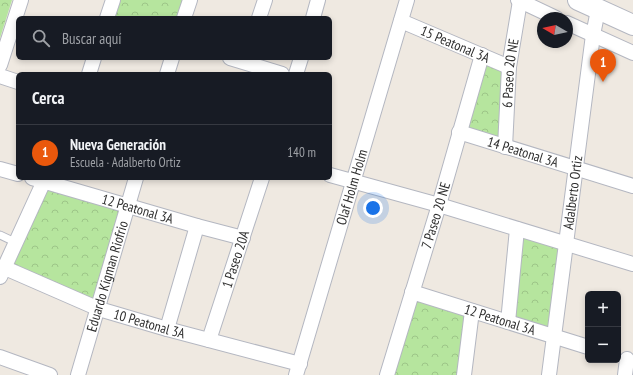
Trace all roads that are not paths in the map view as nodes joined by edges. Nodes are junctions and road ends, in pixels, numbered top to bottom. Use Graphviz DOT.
graph roads {
  1 [pos="21,0"];
  2 [pos="113,0"];
  3 [pos="190,0"];
  4 [pos="265,0"];
  5 [pos="318,0"];
  6 [pos="408,0"];
  7 [pos="578,0"];
  8 [pos="519,1"];
  9 [pos="598,10"];
  10 [pos="543,12"];
  11 [pos="108,16"];
  12 [pos="185,16"];
  13 [pos="260,16"];
  14 [pos="314,16"];
  15 [pos="401,20"];
  16 [pos="633,25"];
  17 [pos="573,26"];
  18 [pos="592,35"];
  19 [pos="633,53"];
  20 [pos="482,55"];
  21 [pos="93,60"];
  22 [pos="171,60"];
  23 [pos="246,60"];
  24 [pos="300,60"];
  25 [pos="0,65"];
  26 [pos="509,66"];
  27 [pos="90,72"];
  28 [pos="168,72"];
  29 [pos="277,72"];
  30 [pos="297,72"];
  31 [pos="0,76"];
  32 [pos="16,81"];
  33 [pos="459,132"];
  34 [pos="505,147"];
  35 [pos="576,168"];
  36 [pos="0,169"];
  37 [pos="16,173"];
  38 [pos="332,176"];
  39 [pos="38,180"];
  40 [pos="135,180"];
  41 [pos="261,180"];
  42 [pos="354,182"];
  43 [pos="633,186"];
  44 [pos="128,205"];
  45 [pos="439,205"];
  46 [pos="197,226"];
  47 [pos="517,229"];
  48 [pos="0,235"];
  49 [pos="243,238"];
  50 [pos="17,243"];
  51 [pos="566,243"];
  52 [pos="633,264"];
  53 [pos="2,272"];
  54 [pos="412,292"];
  55 [pos="99,309"];
  56 [pos="472,311"];
  57 [pos="508,322"];
  58 [pos="167,329"];
  59 [pos="554,337"];
  60 [pos="209,340"];
  61 [pos="585,346"];
  62 [pos="0,357"];
  63 [pos="626,359"];
  64 [pos="298,369"];
  65 [pos="33,372"];
  66 [pos="50,375"];
  67 [pos="78,375"];
  68 [pos="387,375"];
  69 [pos="464,375"];
  70 [pos="549,375"];
  71 [pos="625,375"];
  1 -- 25 [label="street"];
  2 -- 11 [label="street"];
  3 -- 12 [label="street"];
  4 -- 13 [label="street"];
  5 -- 14 [label="street"];
  6 -- 15 [label="street, Olaf Holm Holm"];
  7 -- 9 [label="street"];
  8 -- 10 [label="street"];
  8 -- 26 [label="street, 6 Paseo 20 NE"];
  9 -- 16 [label="street"];
  9 -- 18 [label="street, Adalberto Ortiz"];
  15 -- 20 [label="street, 15 Peatonal 3A"];
  15 -- 42 [label="street, Olaf Holm Holm"];
  17 -- 18 [label="street"];
  18 -- 19 [label="street"];
  18 -- 35 [label="street, Adalberto Ortiz"];
  20 -- 26 [label="street, 15 Peatonal 3A"];
  20 -- 33 [label="street, 7 Paseo 20 NE"];
  21 -- 27 [label="street"];
  22 -- 28 [label="street"];
  23 -- 29 [label="street"];
  24 -- 30 [label="street"];
  26 -- 34 [label="street, 6 Paseo 20 NE"];
  31 -- 32 [label="street"];
  33 -- 34 [label="street, 14 Peatonal 3A"];
  33 -- 45 [label="street, 7 Paseo 20 NE"];
  34 -- 35 [label="street, 14 Peatonal 3A"];
  35 -- 43 [label="street, 14 Peatonal 3A"];
  35 -- 51 [label="street, Adalberto Ortiz"];
  36 -- 37 [label="street"];
  38 -- 42 [label="street"];
  39 -- 44 [label="street, 12 Peatonal 3A"];
  39 -- 50 [label="street"];
  40 -- 44 [label="street, Eduardo Kigman Riofrio"];
  41 -- 49 [label="street, 1 Paseo 20A"];
  42 -- 45 [label="street"];
  42 -- 64 [label="street, Olaf Holm Holm"];
  44 -- 46 [label="street, 12 Peatonal 3A"];
  44 -- 55 [label="street, Eduardo Kigman Riofrio"];
  45 -- 47 [label="street"];
  45 -- 54 [label="street, 7 Paseo 20 NE"];
  46 -- 49 [label="street, 12 Peatonal 3A"];
  46 -- 58 [label="street"];
  47 -- 51 [label="street"];
  47 -- 57 [label="street"];
  48 -- 50 [label="lane"];
  49 -- 60 [label="street, 1 Paseo 20A"];
  50 -- 53 [label="street"];
  51 -- 52 [label="street"];
  51 -- 59 [label="street, Adalberto Ortiz"];
  53 -- 55 [label="street, 10 Peatonal 3A"];
  54 -- 56 [label="street, 12 Peatonal 3A"];
  54 -- 68 [label="street, 7 Paseo 20 NE"];
  55 -- 58 [label="street, 10 Peatonal 3A"];
  55 -- 67 [label="street, Eduardo Kigman Riofrio"];
  56 -- 57 [label="street, 12 Peatonal 3A"];
  56 -- 69 [label="street"];
  57 -- 59 [label="street, 12 Peatonal 3A"];
  58 -- 60 [label="street, 10 Peatonal 3A"];
  59 -- 61 [label="street, 12 Peatonal 3A"];
  59 -- 70 [label="street, Adalberto Ortiz"];
  60 -- 64 [label="street, 10 Peatonal 3A"];
  62 -- 65 [label="street"];
  63 -- 71 [label="street"];
  65 -- 66 [label="street"];
}
